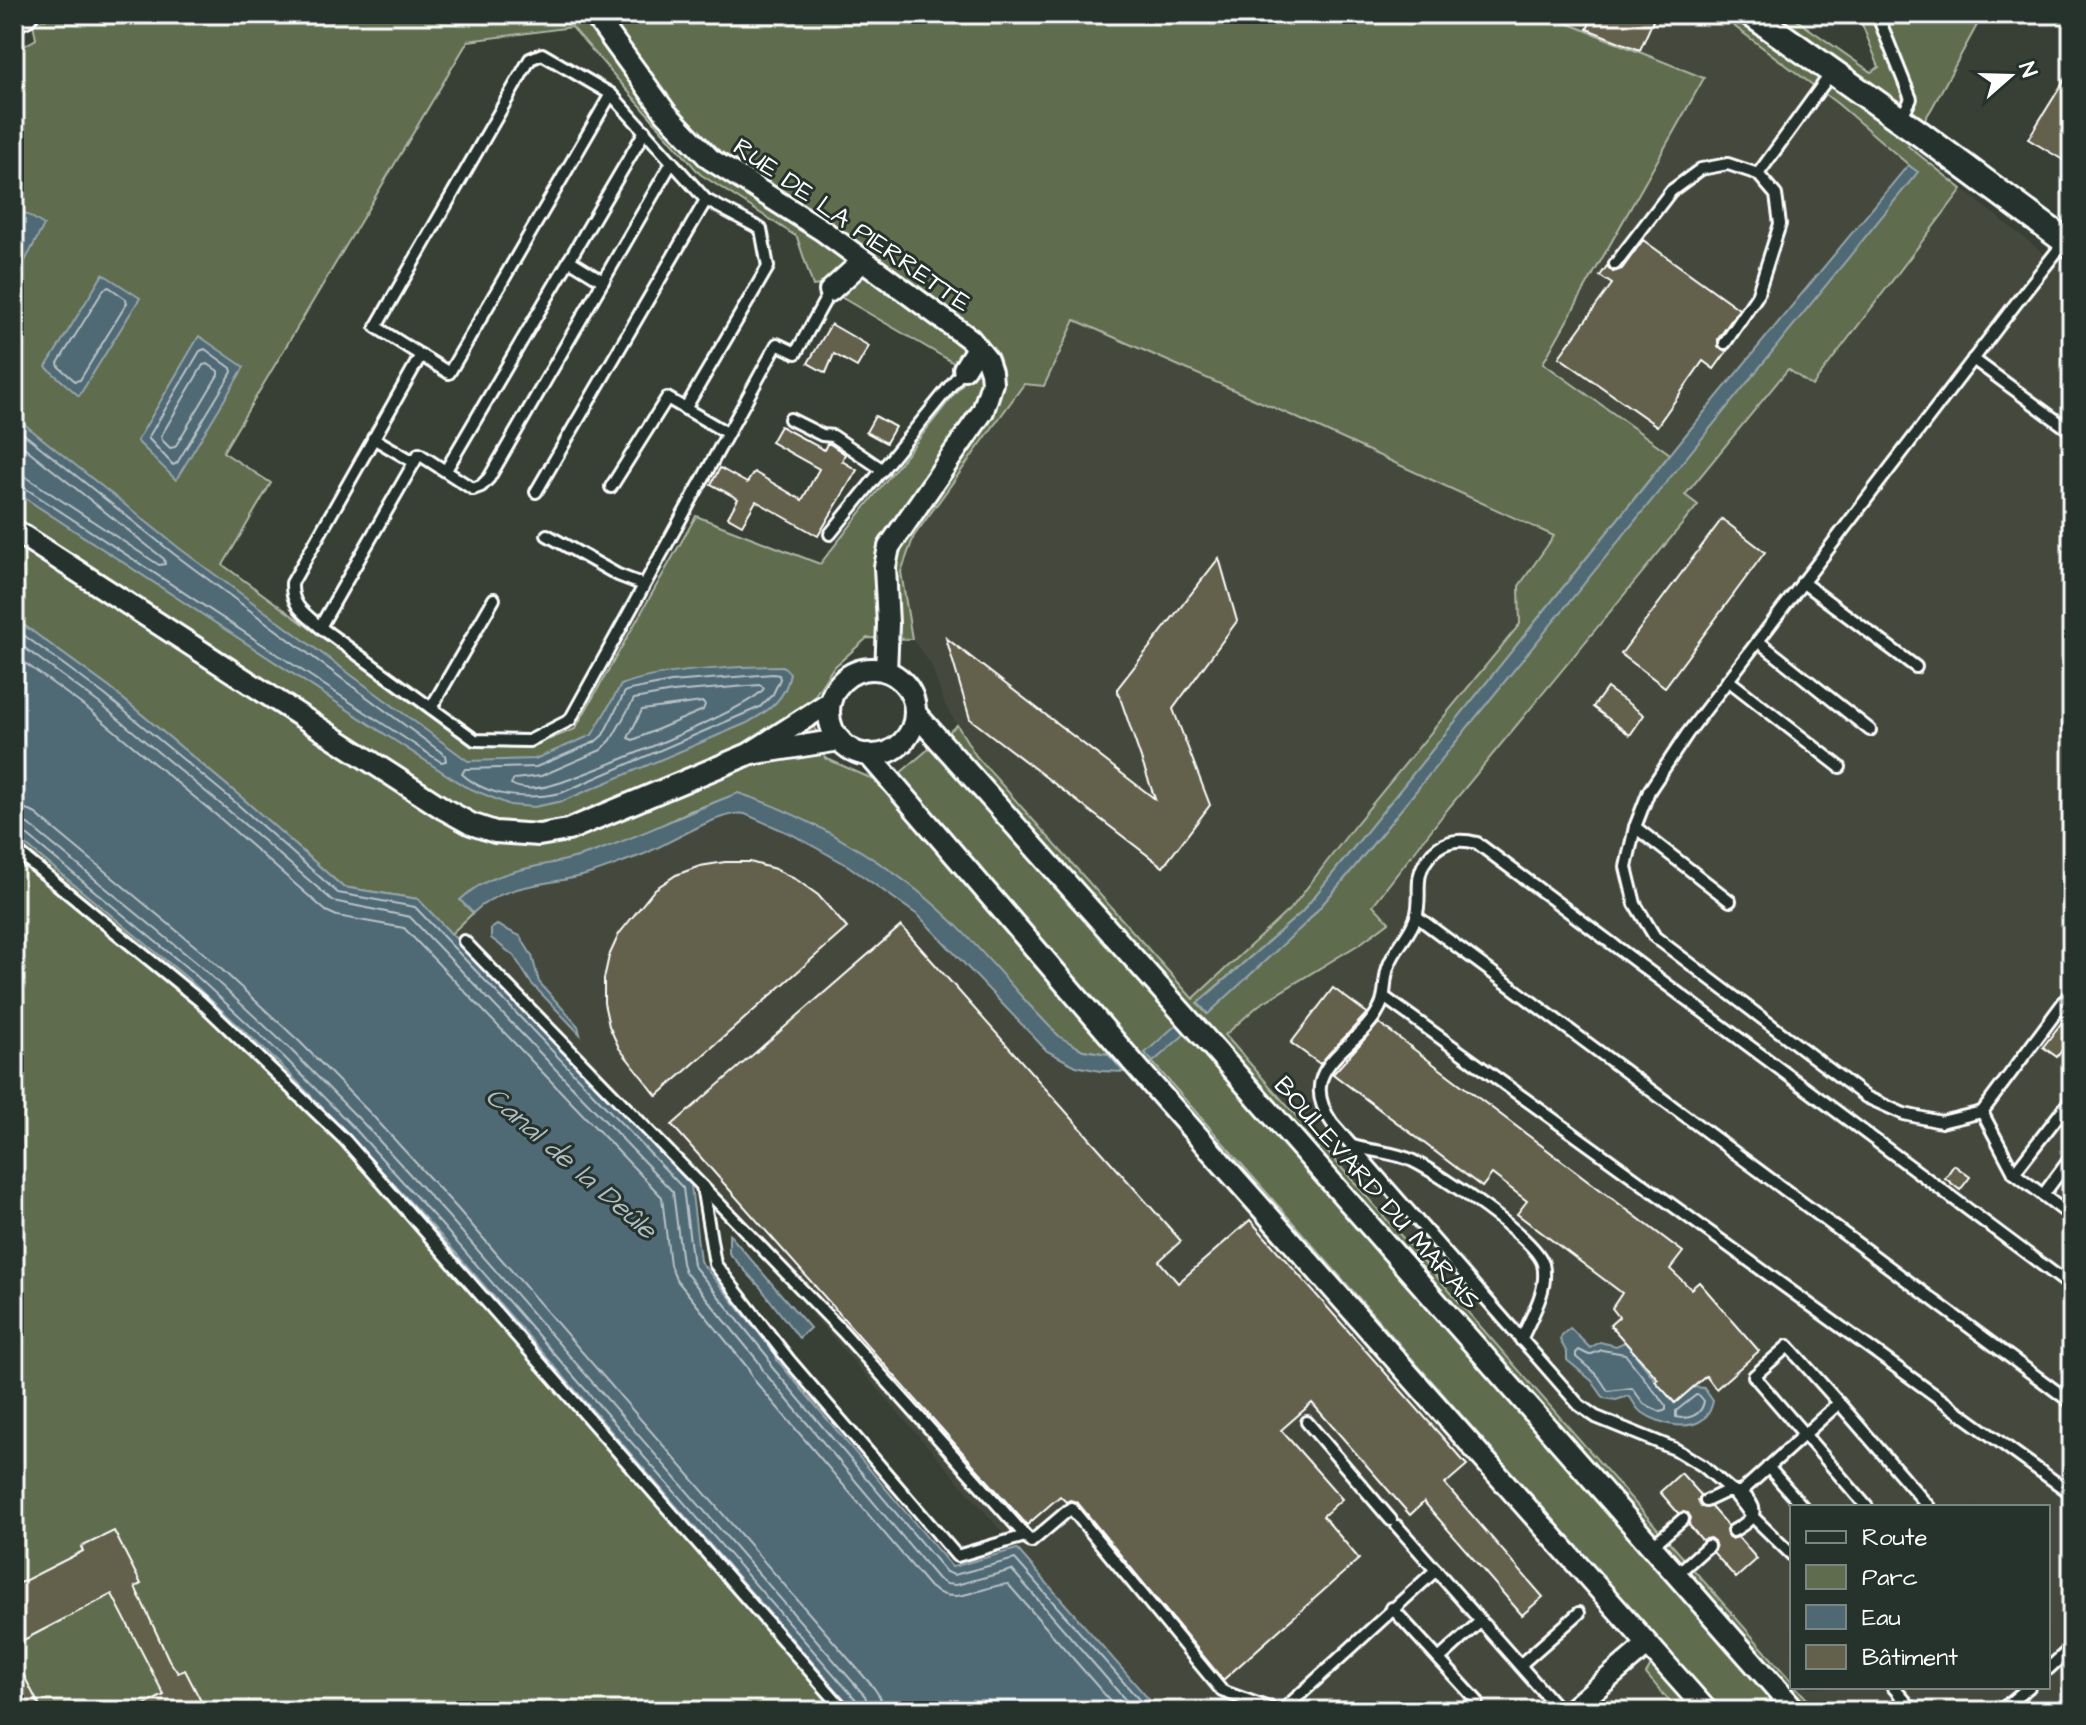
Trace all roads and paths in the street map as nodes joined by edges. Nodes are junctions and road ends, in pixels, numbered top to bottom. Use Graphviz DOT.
graph roads {
  1 [pos="25,14"];
  2 [pos="594,14"];
  3 [pos="1751,14"];
  4 [pos="1877,14"];
  5 [pos="14,19"];
  6 [pos="1832,71"];
  7 [pos="611,94"];
  8 [pos="1900,120"];
  9 [pos="645,131"];
  10 [pos="672,162"];
  11 [pos="1758,174"];
  12 [pos="706,200"];
  13 [pos="2069,244"];
  14 [pos="569,260"];
  15 [pos="863,261"];
  16 [pos="1615,264"];
  17 [pos="603,281"];
  18 [pos="830,291"];
  19 [pos="1725,343"];
  20 [pos="977,348"];
  21 [pos="421,355"];
  22 [pos="1973,359"];
  23 [pos="964,369"];
  24 [pos="685,409"];
  25 [pos="790,419"];
  26 [pos="2072,432"];
  27 [pos="727,433"];
  28 [pos="373,438"];
  29 [pos="414,462"];
  30 [pos="446,470"];
  31 [pos="883,470"];
  32 [pos="611,487"];
  33 [pos="536,492"];
  34 [pos="14,530"];
  35 [pos="830,534"];
  36 [pos="547,535"];
  37 [pos="1802,582"];
  38 [pos="644,585"];
  39 [pos="494,599"];
  40 [pos="320,627"];
  41 [pos="1758,641"];
  42 [pos="1916,667"];
  43 [pos="886,671"];
  44 [pos="1728,680"];
  45 [pos="830,702"];
  46 [pos="431,708"];
  47 [pos="915,713"];
  48 [pos="1870,730"];
  49 [pos="840,740"];
  50 [pos="749,754"];
  51 [pos="868,754"];
  52 [pos="1840,767"];
  53 [pos="1635,827"];
  54 [pos="14,849"];
  55 [pos="1730,901"];
  56 [pos="1416,916"];
  57 [pos="464,941"];
  58 [pos="2072,991"];
  59 [pos="1384,997"];
  60 [pos="2072,1098"];
  61 [pos="1982,1112"];
  62 [pos="1351,1146"];
  63 [pos="2072,1156"];
  64 [pos="2014,1173"];
  65 [pos="702,1186"];
  66 [pos="2043,1195"];
  67 [pos="2072,1217"];
  68 [pos="2072,1287"];
  69 [pos="1521,1340"];
  70 [pos="1839,1403"];
  71 [pos="2072,1403"];
  72 [pos="1307,1422"];
  73 [pos="1804,1434"];
  74 [pos="1768,1467"];
  75 [pos="1737,1492"];
  76 [pos="2072,1494"];
  77 [pos="1706,1501"];
  78 [pos="1801,1505"];
  79 [pos="1865,1505"];
  80 [pos="1927,1505"];
  81 [pos="1753,1517"];
  82 [pos="1683,1519"];
  83 [pos="1733,1531"];
  84 [pos="1025,1536"];
  85 [pos="1653,1545"];
  86 [pos="1708,1546"];
  87 [pos="1790,1553"];
  88 [pos="1436,1570"];
  89 [pos="1677,1574"];
  90 [pos="1392,1608"];
  91 [pos="1579,1613"];
  92 [pos="1481,1621"];
  93 [pos="1647,1645"];
  94 [pos="2072,1647"];
  95 [pos="1439,1659"];
  96 [pos="1520,1665"];
  97 [pos="2050,1667"];
  98 [pos="1895,1689"];
  99 [pos="2027,1689"];
  100 [pos="845,1711"];
  101 [pos="1280,1711"];
  102 [pos="1466,1711"];
  103 [pos="1560,1711"];
  104 [pos="1570,1711"];
  105 [pos="1707,1711"];
  106 [pos="1796,1711"];
  107 [pos="1914,1711"];
  108 [pos="2000,1711"];
  1 -- 5 [label="street"];
  2 -- 15 [label="street, RUE DE LA PIERRETTE"];
  3 -- 6 [label="street"];
  4 -- 8 [label="lane"];
  6 -- 8 [label="street"];
  6 -- 11 [label="lane"];
  7 -- 9 [label="lane"];
  7 -- 21 [label="lane"];
  7 -- 21 [label="lane"];
  8 -- 13 [label="street"];
  9 -- 10 [label="lane"];
  9 -- 14 [label="lane"];
  10 -- 12 [label="lane"];
  10 -- 17 [label="lane"];
  11 -- 16 [label="lane"];
  11 -- 19 [label="lane"];
  12 -- 24 [label="lane"];
  12 -- 33 [label="lane"];
  13 -- 22 [label="lane"];
  14 -- 17 [label="lane"];
  14 -- 30 [label="lane"];
  15 -- 18 [label="street"];
  15 -- 20 [label="street, RUE DE LA PIERRETTE"];
  17 -- 30 [label="lane"];
  18 -- 27 [label="lane"];
  20 -- 23 [label="street"];
  20 -- 43 [label="street, RUE DE LA PIERRETTE"];
  21 -- 28 [label="lane"];
  22 -- 26 [label="lane"];
  22 -- 37 [label="lane"];
  23 -- 31 [label="lane"];
  24 -- 27 [label="lane"];
  24 -- 32 [label="lane"];
  25 -- 31 [label="lane"];
  27 -- 38 [label="lane"];
  28 -- 29 [label="lane"];
  28 -- 40 [label="lane"];
  29 -- 30 [label="lane"];
  29 -- 40 [label="lane"];
  31 -- 35 [label="lane"];
  34 -- 50 [label="street"];
  36 -- 38 [label="lane"];
  37 -- 41 [label="lane"];
  37 -- 42 [label="lane"];
  38 -- 46 [label="lane"];
  39 -- 46 [label="lane"];
  40 -- 46 [label="lane"];
  41 -- 44 [label="lane"];
  41 -- 48 [label="lane"];
  43 -- 45 [label="street"];
  43 -- 47 [label="street"];
  44 -- 52 [label="lane"];
  44 -- 53 [label="lane"];
  45 -- 49 [label="street"];
  45 -- 50 [label="street"];
  47 -- 51 [label="street"];
  47 -- 85 [label="street, BOULEVARD DU MARAIS"];
  49 -- 50 [label="street"];
  49 -- 51 [label="street"];
  51 -- 93 [label="street"];
  53 -- 55 [label="lane"];
  53 -- 61 [label="lane"];
  54 -- 100 [label="lane"];
  56 -- 59 [label="lane"];
  56 -- 68 [label="lane"];
  56 -- 71 [label="lane"];
  57 -- 65 [label="lane"];
  58 -- 61 [label="lane"];
  59 -- 62 [label="lane"];
  59 -- 76 [label="lane"];
  60 -- 64 [label="lane"];
  61 -- 64 [label="lane"];
  62 -- 69 [label="lane"];
  62 -- 69 [label="lane"];
  63 -- 66 [label="lane"];
  64 -- 66 [label="lane"];
  65 -- 84 [label="lane"];
  65 -- 84 [label="lane"];
  66 -- 67 [label="lane"];
  69 -- 75 [label="lane"];
  70 -- 73 [label="lane"];
  70 -- 73 [label="lane"];
  70 -- 80 [label="lane"];
  72 -- 88 [label="lane"];
  73 -- 74 [label="lane"];
  73 -- 79 [label="lane"];
  74 -- 75 [label="lane"];
  74 -- 78 [label="lane"];
  75 -- 77 [label="lane"];
  75 -- 81 [label="lane"];
  81 -- 83 [label="lane"];
  81 -- 87 [label="lane"];
  82 -- 85 [label="lane"];
  84 -- 101 [label="lane"];
  85 -- 89 [label="street, BOULEVARD DU MARAIS"];
  86 -- 89 [label="lane"];
  88 -- 90 [label="lane"];
  88 -- 92 [label="lane"];
  89 -- 106 [label="street, BOULEVARD DU MARAIS"];
  90 -- 95 [label="lane"];
  90 -- 101 [label="lane"];
  91 -- 96 [label="lane"];
  92 -- 95 [label="lane"];
  92 -- 96 [label="lane"];
  93 -- 104 [label="street"];
  93 -- 105 [label="street"];
  94 -- 97 [label="lane"];
  95 -- 102 [label="lane"];
  96 -- 103 [label="lane"];
  98 -- 107 [label="lane"];
  99 -- 108 [label="lane"];
}
